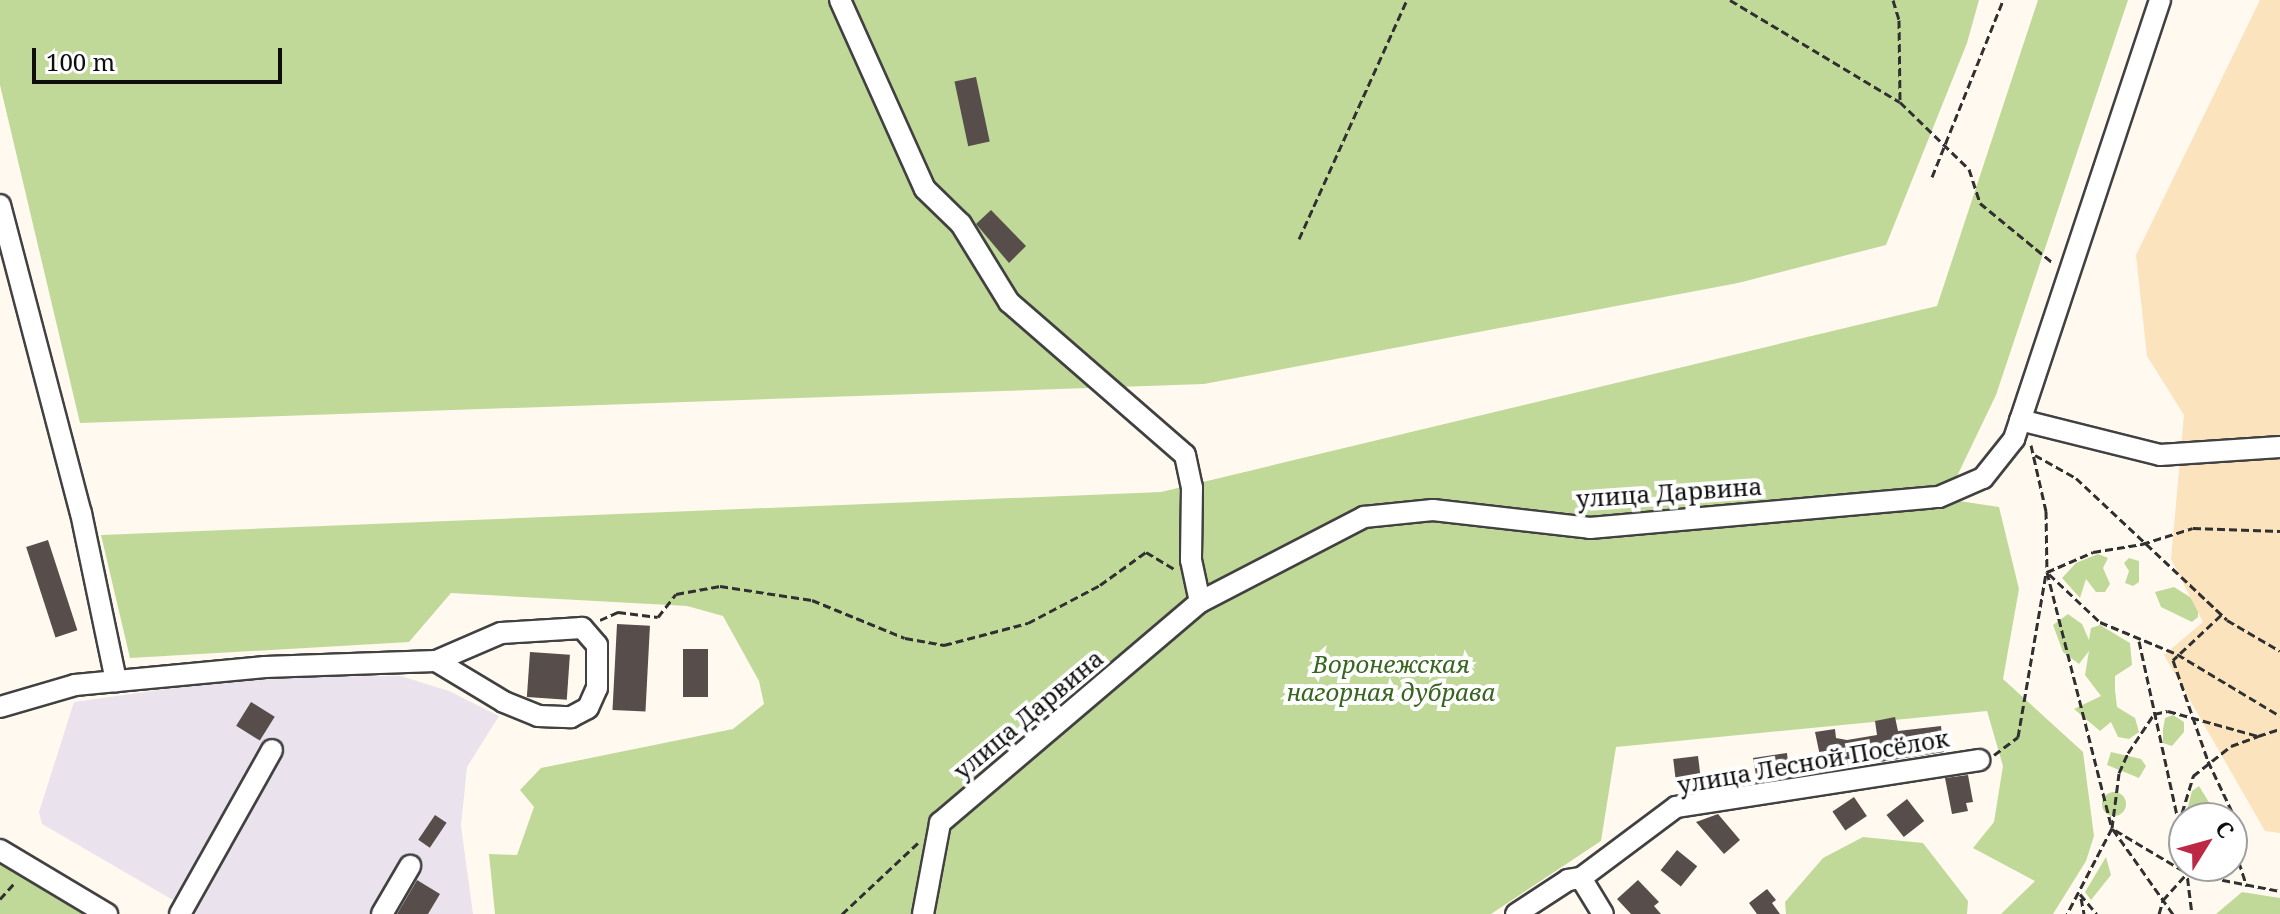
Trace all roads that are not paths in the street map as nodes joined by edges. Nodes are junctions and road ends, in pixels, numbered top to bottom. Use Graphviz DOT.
graph roads {
  1 [pos="840,0"];
  2 [pos="2160,0"];
  3 [pos="0,205"];
  4 [pos="2020,420"];
  5 [pos="2280,447"];
  6 [pos="1200,602"];
  7 [pos="436,661"];
  8 [pos="116,681"];
  9 [pos="0,707"];
  10 [pos="272,750"];
  11 [pos="1979,760"];
  12 [pos="0,850"];
  13 [pos="410,866"];
  14 [pos="1581,878"];
  15 [pos="107,914"];
  16 [pos="180,914"];
  17 [pos="382,914"];
  18 [pos="923,914"];
  19 [pos="1516,914"];
  20 [pos="1603,914"];
  1 -- 6 [label="street"];
  2 -- 4 [label="street, улица Дарвина"];
  3 -- 8 [label="street"];
  4 -- 5 [label="street"];
  4 -- 6 [label="street, улица Дарвина"];
  6 -- 18 [label="street, улица Дарвина"];
  7 -- 7 [label="street"];
  7 -- 8 [label="street"];
  8 -- 9 [label="street"];
  10 -- 16 [label="street"];
  11 -- 14 [label="street, улица Лесной Посёлок"];
  12 -- 15 [label="street"];
  13 -- 17 [label="street"];
  14 -- 19 [label="street, улица Лесной Посёлок"];
  14 -- 20 [label="street"];
}
